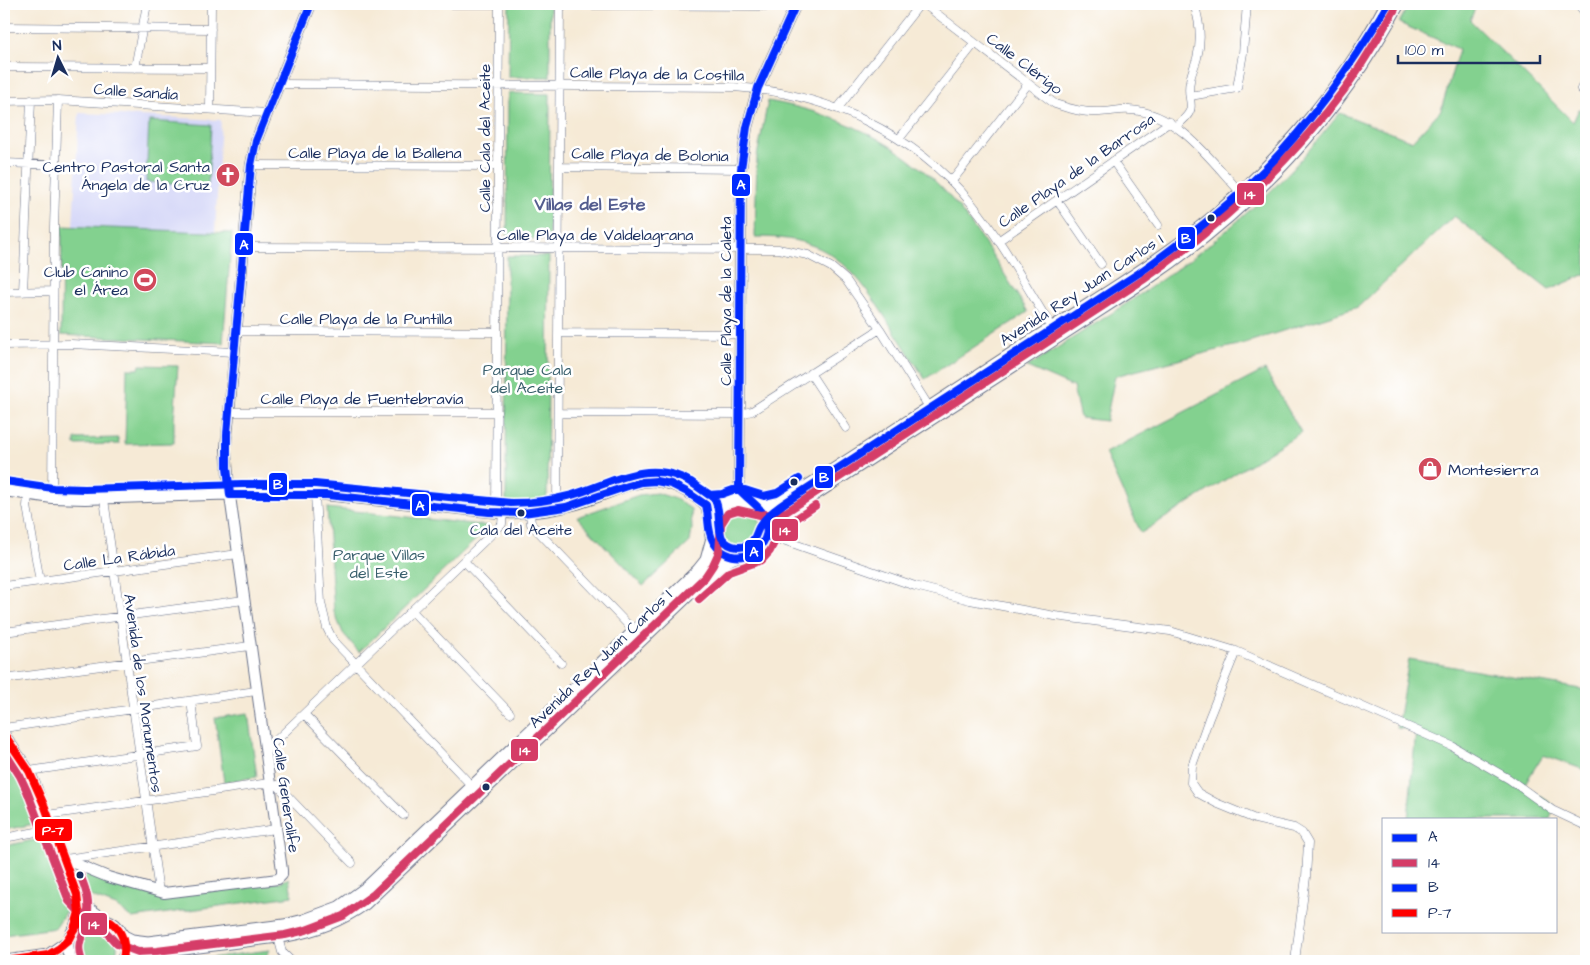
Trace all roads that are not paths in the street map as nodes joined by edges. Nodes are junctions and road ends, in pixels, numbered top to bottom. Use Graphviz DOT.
graph roads {
  1 [pos="147,4"];
  2 [pos="211,4"];
  3 [pos="311,4"];
  4 [pos="369,4"];
  5 [pos="499,4"];
  6 [pos="560,4"];
  7 [pos="920,4"];
  8 [pos="924,4"];
  9 [pos="1194,4"];
  10 [pos="1247,4"];
  11 [pos="1386,4"];
  12 [pos="1399,4"];
  13 [pos="1578,4"];
  14 [pos="795,5"];
  15 [pos="1586,14"];
  16 [pos="4,27"];
  17 [pos="142,28"];
  18 [pos="210,29"];
  19 [pos="975,43"];
  20 [pos="4,67"];
  21 [pos="135,68"];
  22 [pos="210,68"];
  23 [pos="1586,78"];
  24 [pos="279,84"];
  25 [pos="1028,84"];
  26 [pos="498,85"];
  27 [pos="560,86"];
  28 [pos="758,88"];
  29 [pos="1586,93"];
  30 [pos="1190,96"];
  31 [pos="31,100"];
  32 [pos="58,100"];
  33 [pos="4,101"];
  34 [pos="838,108"];
  35 [pos="210,109"];
  36 [pos="267,112"];
  37 [pos="1173,124"];
  38 [pos="899,139"];
  39 [pos="1113,161"];
  40 [pos="4,162"];
  41 [pos="28,163"];
  42 [pos="56,165"];
  43 [pos="251,165"];
  44 [pos="498,166"];
  45 [pos="559,167"];
  46 [pos="741,169"];
  47 [pos="952,181"];
  48 [pos="1240,192"];
  49 [pos="1057,200"];
  50 [pos="1158,225"];
  51 [pos="998,241"];
  52 [pos="244,247"];
  53 [pos="498,248"];
  54 [pos="559,248"];
  55 [pos="740,249"];
  56 [pos="1101,264"];
  57 [pos="53,291"];
  58 [pos="4,292"];
  59 [pos="22,292"];
  60 [pos="1052,328"];
  61 [pos="880,329"];
  62 [pos="236,332"];
  63 [pos="497,332"];
  64 [pos="558,333"];
  65 [pos="739,334"];
  66 [pos="4,345"];
  67 [pos="53,345"];
  68 [pos="234,352"];
  69 [pos="810,373"];
  70 [pos="929,407"];
  71 [pos="228,412"];
  72 [pos="496,412"];
  73 [pos="558,413"];
  74 [pos="740,414"];
  75 [pos="846,428"];
  76 [pos="739,489"];
  77 [pos="4,492"];
  78 [pos="315,494"];
  79 [pos="28,495"];
  80 [pos="230,495"];
  81 [pos="52,498"];
  82 [pos="104,499"];
  83 [pos="726,503"];
  84 [pos="751,503"];
  85 [pos="706,505"];
  86 [pos="557,509"];
  87 [pos="499,513"];
  88 [pos="530,513"];
  89 [pos="710,525"];
  90 [pos="768,526"];
  91 [pos="712,538"];
  92 [pos="783,540"];
  93 [pos="762,546"];
  94 [pos="238,554"];
  95 [pos="736,557"];
  96 [pos="464,561"];
  97 [pos="113,571"];
  98 [pos="40,582"];
  99 [pos="4,586"];
  100 [pos="244,600"];
  101 [pos="412,611"];
  102 [pos="120,617"];
  103 [pos="634,631"];
  104 [pos="4,632"];
  105 [pos="250,646"];
  106 [pos="1236,651"];
  107 [pos="126,663"];
  108 [pos="562,663"];
  109 [pos="356,664"];
  110 [pos="4,679"];
  111 [pos="256,691"];
  112 [pos="191,701"];
  113 [pos="133,709"];
  114 [pos="510,713"];
  115 [pos="304,714"];
  116 [pos="4,728"];
  117 [pos="4,734"];
  118 [pos="265,751"];
  119 [pos="139,754"];
  120 [pos="20,757"];
  121 [pos="4,760"];
  122 [pos="29,771"];
  123 [pos="270,784"];
  124 [pos="472,786"];
  125 [pos="145,800"];
  126 [pos="48,815"];
  127 [pos="403,815"];
  128 [pos="1586,826"];
  129 [pos="52,828"];
  130 [pos="276,829"];
  131 [pos="4,838"];
  132 [pos="152,846"];
  133 [pos="64,859"];
  134 [pos="352,863"];
  135 [pos="158,892"];
  136 [pos="78,895"];
  137 [pos="105,919"];
  138 [pos="74,929"];
  139 [pos="122,934"];
  140 [pos="278,937"];
  141 [pos="68,941"];
  142 [pos="6,961"];
  143 [pos="71,961"];
  144 [pos="123,961"];
  145 [pos="291,961"];
  146 [pos="1295,961"];
  1 -- 17 [label="street"];
  2 -- 18 [label="street"];
  3 -- 24 [label="street, Calle Generalife"];
  4 -- 5 [label="street"];
  5 -- 26 [label="street, Calle Cala del Aceite"];
  6 -- 14 [label="street"];
  6 -- 27 [label="street"];
  7 -- 34 [label="street"];
  8 -- 19 [label="street, Calle Clérigo"];
  9 -- 30 [label="street, Calle Playa de la Barrosa"];
  10 -- 30 [label="street"];
  11 -- 48 [label="main road, Avenida Rey Juan Carlos I"];
  12 -- 90 [label="main road, Avenida Rey Juan Carlos I"];
  13 -- 15 [label="street"];
  14 -- 28 [label="street, Calle Playa de la Caleta"];
  16 -- 17 [label="street"];
  17 -- 18 [label="street"];
  17 -- 21 [label="street"];
  18 -- 22 [label="street"];
  19 -- 25 [label="street, Calle Clérigo"];
  19 -- 38 [label="street"];
  20 -- 21 [label="street"];
  21 -- 22 [label="street"];
  22 -- 35 [label="street"];
  23 -- 29 [label="street"];
  24 -- 26 [label="street, Calle Playa de la Costilla"];
  24 -- 36 [label="street, Calle Generalife"];
  25 -- 37 [label="street, Calle Clérigo"];
  25 -- 47 [label="street"];
  26 -- 27 [label="street, Calle Playa de la Costilla"];
  26 -- 44 [label="street, Calle Cala del Aceite"];
  27 -- 28 [label="street, Calle Playa de la Costilla"];
  27 -- 45 [label="street"];
  28 -- 34 [label="street, Calle Playa de la Costilla"];
  28 -- 46 [label="street, Calle Playa de la Caleta"];
  30 -- 37 [label="street, Calle Playa de la Barrosa"];
  31 -- 32 [label="street, Calle Sandía"];
  31 -- 33 [label="street, Calle Sandía"];
  31 -- 41 [label="street"];
  32 -- 35 [label="street, Calle Sandía"];
  32 -- 42 [label="street"];
  34 -- 38 [label="street, Calle Playa de la Costilla"];
  35 -- 36 [label="street, Calle Sandía"];
  36 -- 43 [label="street, Calle Generalife"];
  37 -- 39 [label="street, Calle Playa de la Barrosa"];
  37 -- 48 [label="street, Calle Clérigo"];
  38 -- 47 [label="street, Calle Playa de la Costilla"];
  39 -- 49 [label="street, Calle Playa de la Barrosa"];
  39 -- 50 [label="street"];
  40 -- 41 [label="street"];
  41 -- 42 [label="street"];
  41 -- 59 [label="street"];
  42 -- 57 [label="street"];
  43 -- 44 [label="street, Calle Playa de la Ballena"];
  43 -- 52 [label="street, Calle Generalife"];
  44 -- 53 [label="street, Calle Cala del Aceite"];
  45 -- 46 [label="street, Calle Playa de Bolonia"];
  45 -- 54 [label="street"];
  46 -- 55 [label="street, Calle Playa de la Caleta"];
  47 -- 51 [label="street, Calle Playa de la Costilla"];
  48 -- 60 [label="main road, Avenida Rey Juan Carlos I"];
  49 -- 51 [label="street, Calle Playa de la Barrosa"];
  49 -- 56 [label="street"];
  51 -- 60 [label="street, Calle Playa de la Costilla"];
  52 -- 53 [label="street, Calle Playa de Valdelagrana"];
  52 -- 62 [label="street, Calle Generalife"];
  53 -- 54 [label="street, Calle Playa de Valdelagrana"];
  53 -- 63 [label="street, Calle Cala del Aceite"];
  54 -- 55 [label="street, Calle Playa de Valdelagrana"];
  54 -- 64 [label="street"];
  55 -- 61 [label="street, Calle Playa de Valdelagrana"];
  55 -- 65 [label="street, Calle Playa de la Caleta"];
  57 -- 59 [label="street"];
  57 -- 67 [label="street"];
  58 -- 59 [label="street"];
  60 -- 70 [label="main road, Avenida Rey Juan Carlos I"];
  61 -- 69 [label="street"];
  61 -- 70 [label="street, Calle Playa de Valdelagrana"];
  62 -- 63 [label="street, Calle Playa de la Puntilla"];
  62 -- 68 [label="street, Calle Generalife"];
  63 -- 72 [label="street, Calle Cala del Aceite"];
  64 -- 65 [label="street"];
  64 -- 73 [label="street"];
  65 -- 74 [label="street, Calle Playa de la Caleta"];
  66 -- 67 [label="street"];
  67 -- 68 [label="street"];
  67 -- 81 [label="street"];
  68 -- 71 [label="street, Calle Generalife"];
  69 -- 74 [label="street"];
  69 -- 75 [label="street"];
  70 -- 84 [label="main road, Avenida Rey Juan Carlos I"];
  71 -- 72 [label="street, Calle Playa de Fuentebravía"];
  71 -- 80 [label="street, Calle Generalife"];
  72 -- 87 [label="street, Calle Cala del Aceite"];
  73 -- 74 [label="street"];
  73 -- 86 [label="street"];
  74 -- 76 [label="street, Calle Playa de la Caleta"];
  76 -- 83 [label="street"];
  76 -- 84 [label="street"];
  77 -- 79 [label="street"];
  78 -- 80 [label="street"];
  78 -- 87 [label="street"];
  78 -- 109 [label="street"];
  79 -- 81 [label="street"];
  79 -- 98 [label="street"];
  80 -- 82 [label="street"];
  80 -- 94 [label="street, Calle Generalife"];
  81 -- 82 [label="street"];
  82 -- 97 [label="street, Avenida de los Monumentos"];
  83 -- 84 [label="main road, Avenida Rey Juan Carlos I"];
  83 -- 85 [label="street"];
  83 -- 89 [label="main road"];
  84 -- 90 [label="main road"];
  85 -- 86 [label="street"];
  85 -- 89 [label="street"];
  86 -- 88 [label="street"];
  87 -- 88 [label="street"];
  87 -- 96 [label="street"];
  88 -- 103 [label="street"];
  89 -- 91 [label="main road, Avenida Rey Juan Carlos I"];
  90 -- 92 [label="street"];
  90 -- 93 [label="main road, Avenida Rey Juan Carlos I"];
  91 -- 95 [label="main road"];
  91 -- 103 [label="main road, Avenida Rey Juan Carlos I"];
  92 -- 93 [label="street"];
  92 -- 106 [label="street"];
  93 -- 95 [label="main road, Avenida Rey Juan Carlos I"];
  94 -- 97 [label="street, Calle La Rábida"];
  94 -- 100 [label="street, Calle Generalife"];
  95 -- 140 [label="main road, Avenida Rey Juan Carlos I"];
  96 -- 101 [label="street"];
  96 -- 108 [label="street"];
  97 -- 98 [label="street, Calle La Rábida"];
  97 -- 102 [label="street, Avenida de los Monumentos"];
  98 -- 99 [label="street, Calle La Rábida"];
  100 -- 102 [label="street"];
  100 -- 105 [label="street, Calle Generalife"];
  101 -- 109 [label="street"];
  101 -- 114 [label="street"];
  102 -- 104 [label="street"];
  102 -- 107 [label="street, Avenida de los Monumentos"];
  103 -- 124 [label="main road, Avenida Rey Juan Carlos I"];
  105 -- 107 [label="street"];
  105 -- 111 [label="street, Calle Generalife"];
  106 -- 128 [label="street"];
  106 -- 146 [label="street"];
  107 -- 110 [label="street"];
  107 -- 113 [label="street, Avenida de los Monumentos"];
  109 -- 115 [label="street"];
  109 -- 124 [label="street"];
  111 -- 112 [label="street"];
  111 -- 118 [label="street, Calle Generalife"];
  112 -- 113 [label="street"];
  112 -- 119 [label="street"];
  113 -- 116 [label="street"];
  113 -- 119 [label="street, Avenida de los Monumentos"];
  115 -- 118 [label="street"];
  115 -- 127 [label="street"];
  117 -- 120 [label="street"];
  118 -- 123 [label="street, Calle Generalife"];
  119 -- 122 [label="street"];
  119 -- 125 [label="street, Avenida de los Monumentos"];
  120 -- 121 [label="street"];
  120 -- 122 [label="street"];
  122 -- 126 [label="street"];
  123 -- 125 [label="street"];
  123 -- 130 [label="street, Calle Generalife"];
  123 -- 134 [label="street"];
  124 -- 139 [label="main road, Avenida Rey Juan Carlos I"];
  125 -- 126 [label="street"];
  125 -- 132 [label="street, Avenida de los Monumentos"];
  126 -- 129 [label="street"];
  129 -- 131 [label="street"];
  129 -- 133 [label="street"];
  130 -- 132 [label="street"];
  130 -- 135 [label="street, Calle Generalife"];
  132 -- 133 [label="street"];
  132 -- 135 [label="street, Avenida de los Monumentos"];
  133 -- 135 [label="street, Calle Generalife"];
  133 -- 136 [label="street"];
  136 -- 137 [label="street"];
  136 -- 138 [label="street"];
  137 -- 138 [label="main road"];
  137 -- 139 [label="main road, Avenida Rey Juan Carlos I"];
  138 -- 141 [label="main road"];
  139 -- 144 [label="main road, Avenida Rey Juan Carlos I"];
  140 -- 144 [label="main road, Avenida Rey Juan Carlos I"];
  140 -- 145 [label="street"];
  141 -- 142 [label="main road"];
  141 -- 143 [label="main road"];
}
